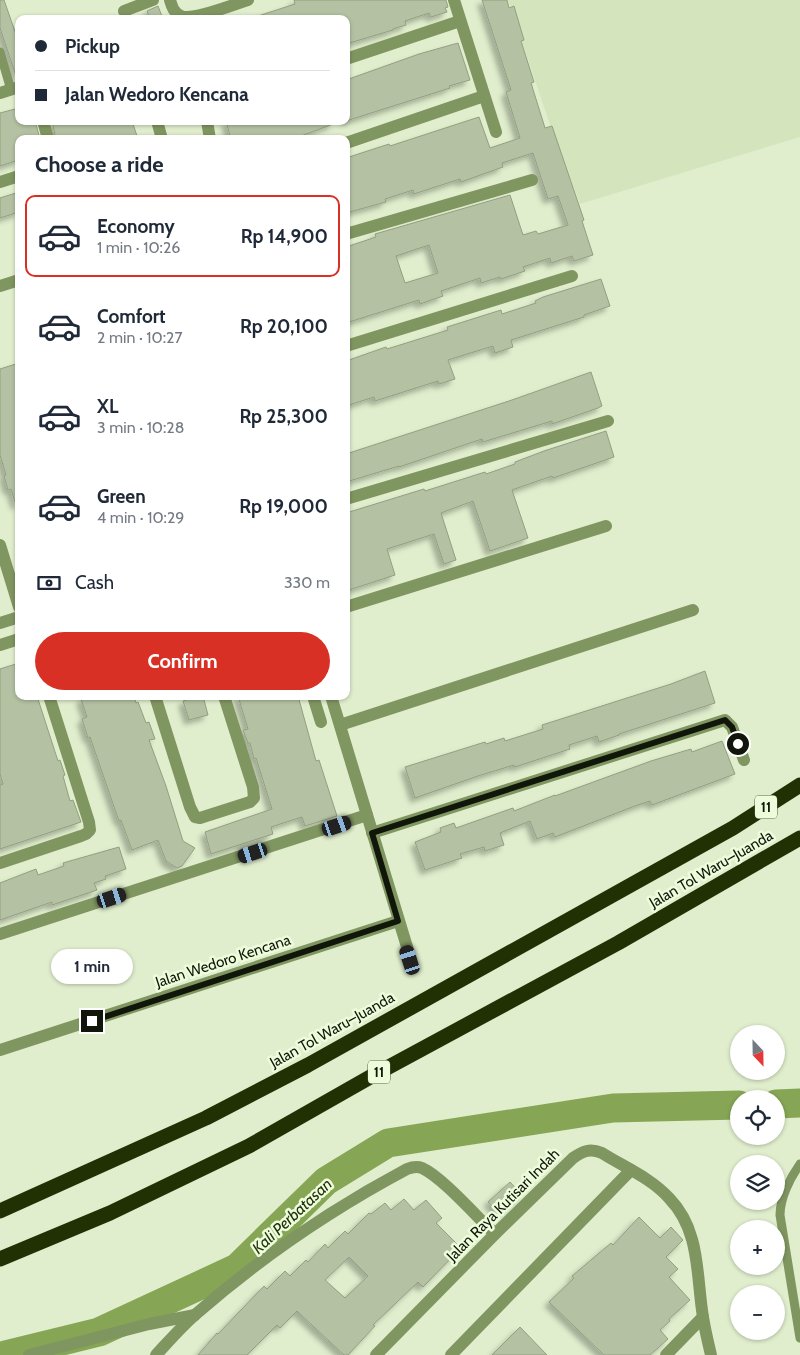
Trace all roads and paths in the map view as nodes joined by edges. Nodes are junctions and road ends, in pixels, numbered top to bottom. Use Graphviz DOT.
graph roads {
  1 [pos="153,0"];
  2 [pos="170,0"];
  3 [pos="248,0"];
  4 [pos="454,0"];
  5 [pos="123,10"];
  6 [pos="179,15"];
  7 [pos="200,15"];
  8 [pos="460,21"];
  9 [pos="0,52"];
  10 [pos="350,58"];
  11 [pos="10,90"];
  12 [pos="484,96"];
  13 [pos="496,132"];
  14 [pos="350,142"];
  15 [pos="15,177"];
  16 [pos="532,180"];
  17 [pos="0,182"];
  18 [pos="350,233"];
  19 [pos="572,276"];
  20 [pos="15,281"];
  21 [pos="0,286"];
  22 [pos="350,345"];
  23 [pos="608,420"];
  24 [pos="350,498"];
  25 [pos="606,526"];
  26 [pos="0,545"];
  27 [pos="15,594"];
  28 [pos="350,606"];
  29 [pos="693,610"];
  30 [pos="15,618"];
  31 [pos="0,623"];
  32 [pos="15,640"];
  33 [pos="0,645"];
  34 [pos="50,700"];
  35 [pos="156,700"];
  36 [pos="225,700"];
  37 [pos="315,700"];
  38 [pos="332,700"];
  39 [pos="321,722"];
  40 [pos="340,725"];
  41 [pos="744,760"];
  42 [pos="800,785"];
  43 [pos="367,815"];
  44 [pos="372,833"];
  45 [pos="800,838"];
  46 [pos="0,863"];
  47 [pos="398,921"];
  48 [pos="0,934"];
  49 [pos="410,960"];
  50 [pos="0,1050"];
  51 [pos="800,1164"];
  52 [pos="631,1170"];
  53 [pos="0,1211"];
  54 [pos="495,1234"];
  55 [pos="0,1259"];
  56 [pos="195,1315"];
  57 [pos="703,1317"];
  58 [pos="800,1338"];
  59 [pos="29,1355"];
  60 [pos="156,1355"];
  61 [pos="376,1355"];
  62 [pos="451,1355"];
  63 [pos="666,1355"];
  64 [pos="711,1355"];
  1 -- 5 [label="street"];
  2 -- 6 [label="street"];
  3 -- 7 [label="street"];
  4 -- 8 [label="street"];
  8 -- 10 [label="street"];
  8 -- 12 [label="street"];
  9 -- 11 [label="lane"];
  12 -- 13 [label="street"];
  12 -- 14 [label="street"];
  15 -- 17 [label="street"];
  16 -- 18 [label="street"];
  19 -- 22 [label="street"];
  20 -- 21 [label="street"];
  23 -- 24 [label="street"];
  25 -- 28 [label="street"];
  26 -- 27 [label="street"];
  29 -- 40 [label="street"];
  30 -- 31 [label="street"];
  32 -- 33 [label="street"];
  34 -- 46 [label="street"];
  35 -- 36 [label="street"];
  37 -- 39 [label="street"];
  38 -- 40 [label="street"];
  40 -- 43 [label="street"];
  41 -- 44 [label="street"];
  42 -- 53 [label="highway, Jalan Tol Waru–Juanda / 11"];
  43 -- 44 [label="street"];
  43 -- 48 [label="street"];
  44 -- 47 [label="street"];
  45 -- 55 [label="highway, Jalan Tol Waru–Juanda / 11"];
  47 -- 49 [label="street"];
  47 -- 50 [label="street, Jalan Wedoro Kencana"];
  51 -- 58 [label="lane"];
  52 -- 54 [label="street, Jalan Raya Kutisari Indah"];
  52 -- 57 [label="street, Jalan Raya Kutisari Indah"];
  52 -- 62 [label="street"];
  54 -- 56 [label="street"];
  54 -- 61 [label="street, Jalan Raya Kutisari Indah"];
  56 -- 59 [label="street"];
  56 -- 60 [label="street"];
  57 -- 63 [label="street"];
  57 -- 64 [label="street, Jalan Raya Kutisari Indah"];
}
